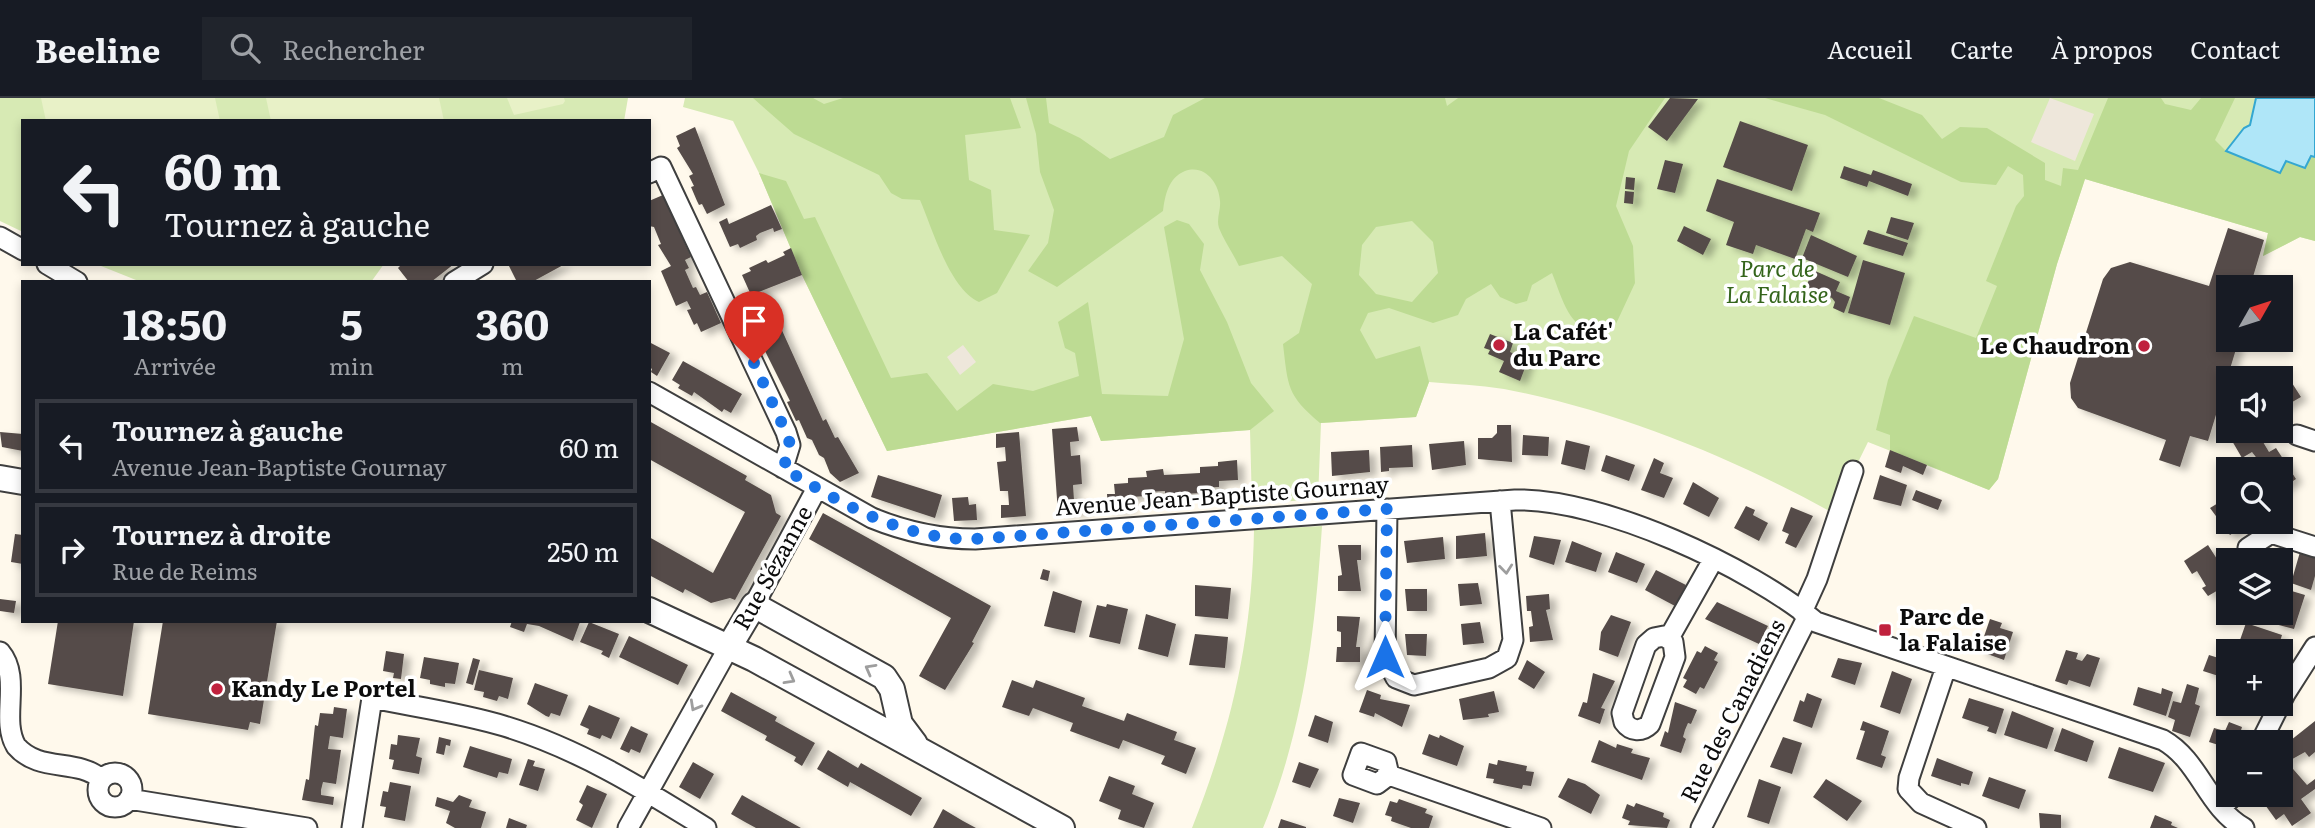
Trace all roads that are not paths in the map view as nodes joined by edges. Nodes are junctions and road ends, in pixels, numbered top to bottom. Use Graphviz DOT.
graph roads {
  1 [pos="655,170"];
  2 [pos="0,237"];
  3 [pos="21,249"];
  4 [pos="50,266"];
  5 [pos="480,266"];
  6 [pos="74,280"];
  7 [pos="457,280"];
  8 [pos="651,393"];
  9 [pos="783,468"];
  10 [pos="1853,471"];
  11 [pos="0,478"];
  12 [pos="21,482"];
  13 [pos="817,488"];
  14 [pos="1500,501"];
  15 [pos="1387,509"];
  16 [pos="2315,547"];
  17 [pos="2248,548"];
  18 [pos="1713,560"];
  19 [pos="754,605"];
  20 [pos="651,611"];
  21 [pos="1805,614"];
  22 [pos="1669,638"];
  23 [pos="2315,647"];
  24 [pos="729,648"];
  25 [pos="0,652"];
  26 [pos="1946,667"];
  27 [pos="894,698"];
  28 [pos="868,722"];
  29 [pos="2267,730"];
  30 [pos="915,744"];
  31 [pos="1389,775"];
  32 [pos="2216,789"];
  33 [pos="648,792"];
  34 [pos="2232,807"];
  35 [pos="303,828"];
  36 [pos="352,828"];
  37 [pos="628,828"];
  38 [pos="706,828"];
  39 [pos="1062,828"];
  40 [pos="1541,828"];
  41 [pos="1701,828"];
  42 [pos="1976,828"];
  43 [pos="2244,828"];
  1 -- 9 [label="street"];
  2 -- 3 [label="street"];
  4 -- 6 [label="street"];
  5 -- 7 [label="street"];
  8 -- 9 [label="street, Avenue Jean-Baptiste Gournay"];
  9 -- 13 [label="street, Avenue Jean-Baptiste Gournay"];
  10 -- 21 [label="street, Rue des Canadiens"];
  11 -- 12 [label="street"];
  13 -- 15 [label="street, Avenue Jean-Baptiste Gournay"];
  13 -- 19 [label="street, Rue Sézanne"];
  14 -- 15 [label="street, Avenue Jean-Baptiste Gournay"];
  14 -- 15 [label="street, one-way"];
  14 -- 18 [label="street, Avenue Jean-Baptiste Gournay"];
  16 -- 17 [label="street"];
  18 -- 21 [label="street, Avenue Jean-Baptiste Gournay"];
  18 -- 22 [label="street"];
  19 -- 24 [label="street, Rue Sézanne"];
  27 -- 19 [label="street, one-way"];
  20 -- 24 [label="street"];
  21 -- 26 [label="street, Avenue Jean-Baptiste Gournay"];
  21 -- 41 [label="street, Rue des Canadiens"];
  23 -- 29 [label="street"];
  24 -- 28 [label="street, one-way"];
  24 -- 33 [label="street, one-way"];
  25 -- 35 [label="street"];
  26 -- 32 [label="street, Avenue Jean-Baptiste Gournay"];
  26 -- 42 [label="street"];
  27 -- 28 [label="street"];
  27 -- 30 [label="street"];
  28 -- 30 [label="street"];
  30 -- 39 [label="street"];
  31 -- 40 [label="street"];
  33 -- 36 [label="street"];
  33 -- 37 [label="street"];
  33 -- 38 [label="street"];
  34 -- 43 [label="street, Avenue Jean-Baptiste Gournay"];
}
